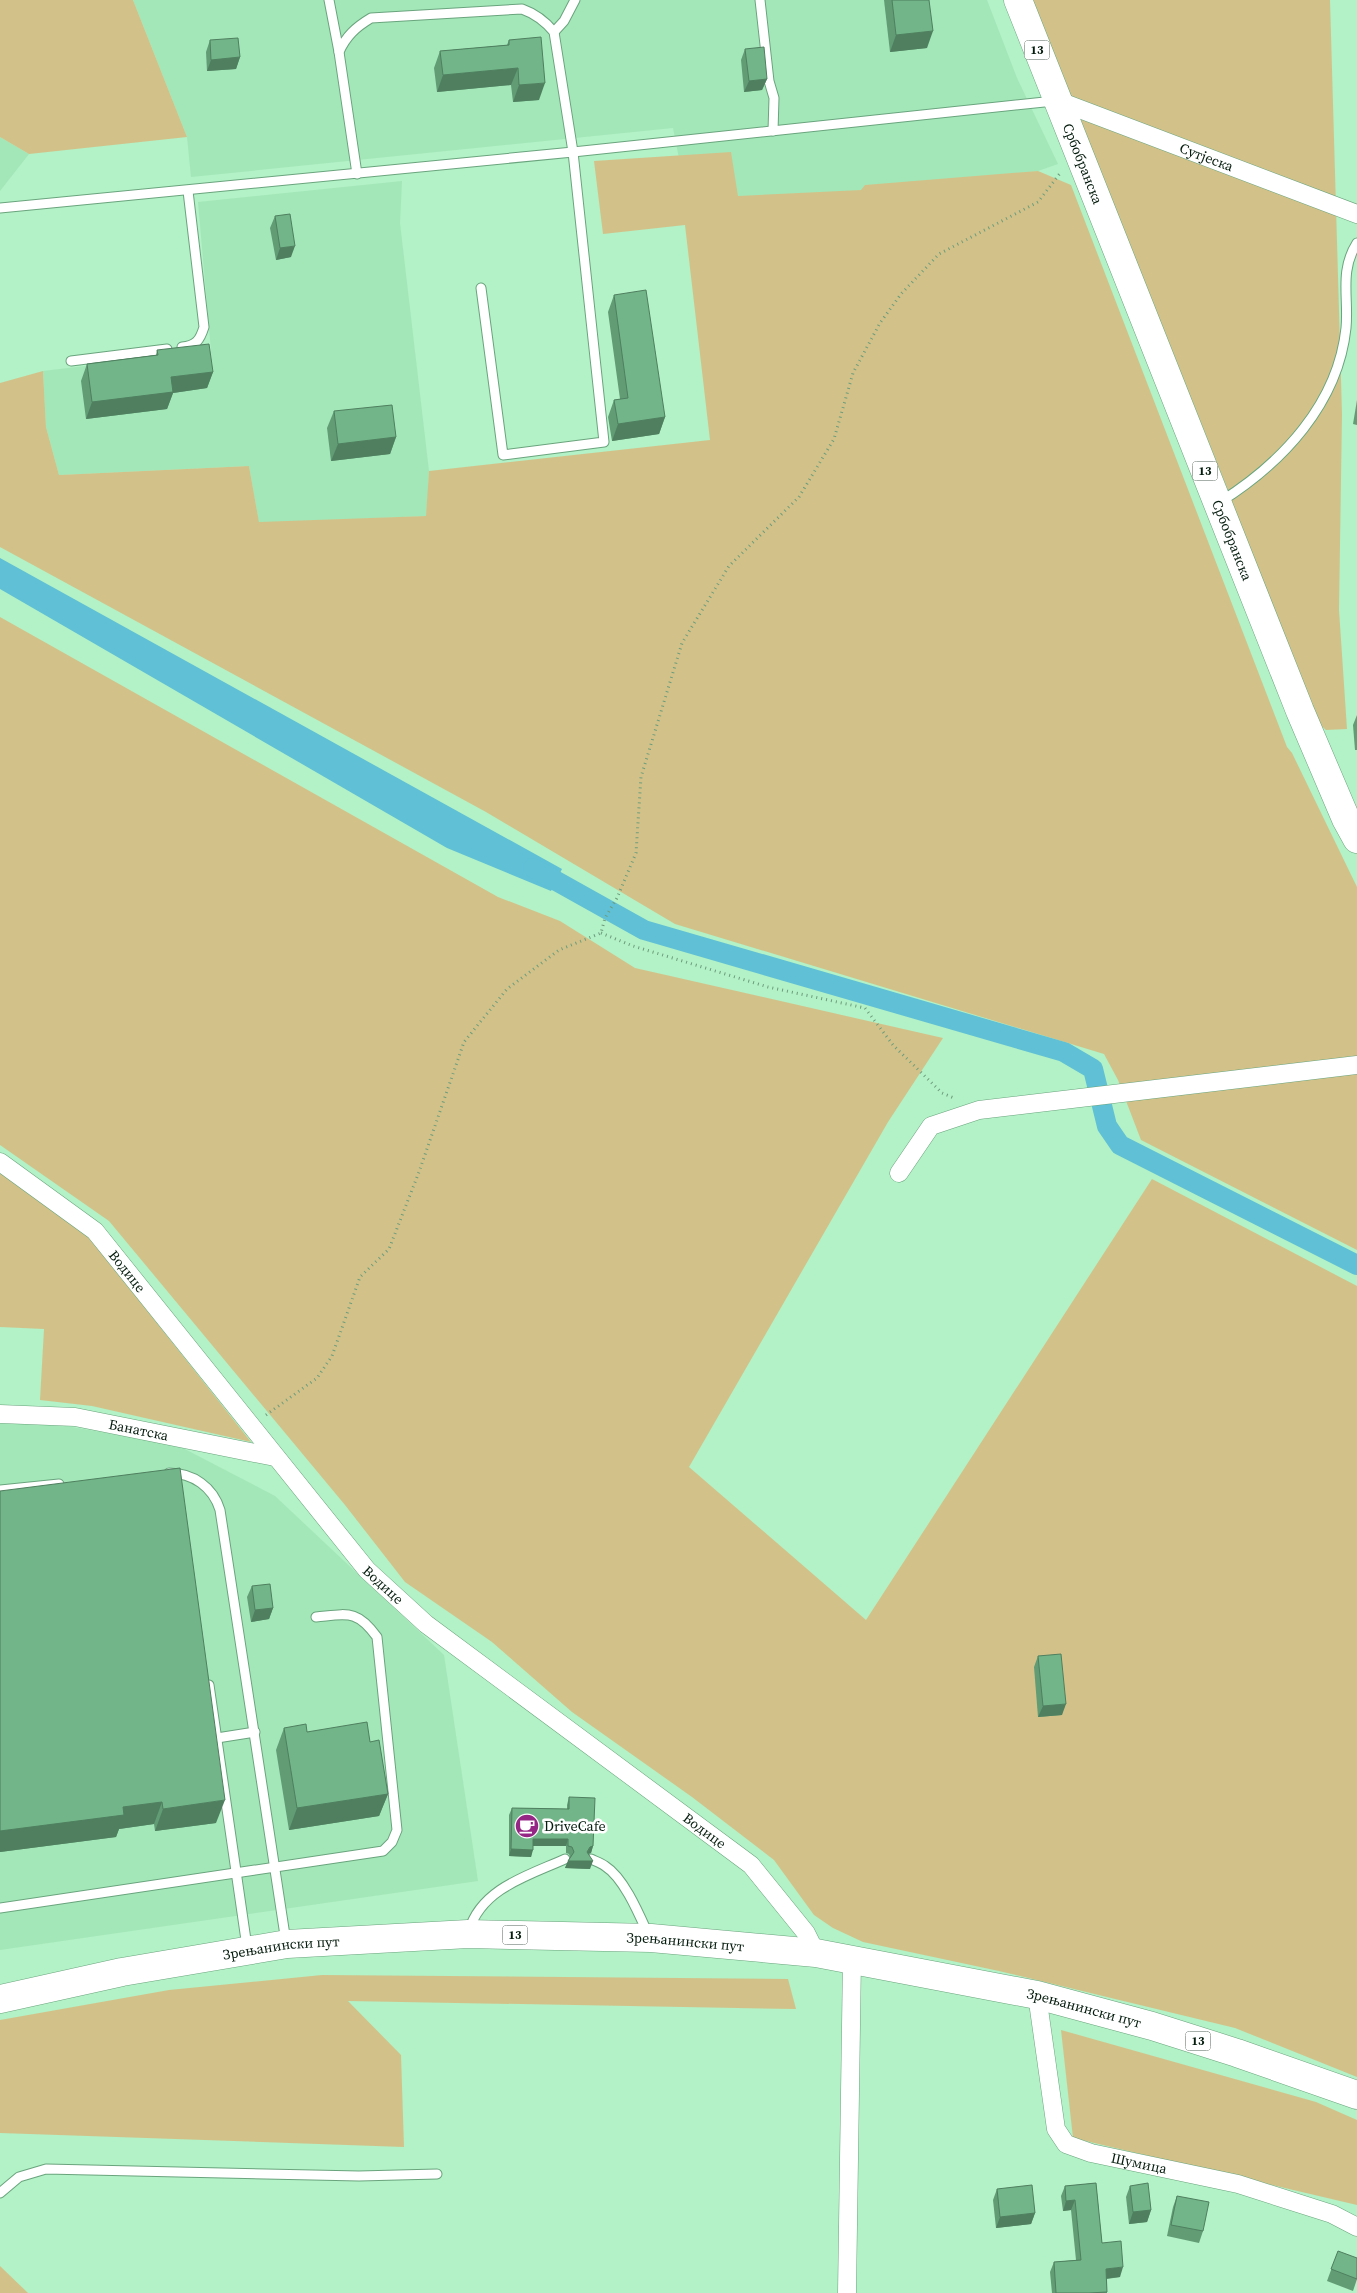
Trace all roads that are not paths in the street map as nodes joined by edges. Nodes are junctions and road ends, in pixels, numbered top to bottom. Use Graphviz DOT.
graph roads {
  1 [pos="329,0"];
  2 [pos="575,0"];
  3 [pos="760,0"];
  4 [pos="1018,0"];
  5 [pos="554,32"];
  6 [pos="338,52"];
  7 [pos="1056,100"];
  8 [pos="773,131"];
  9 [pos="573,152"];
  10 [pos="358,174"];
  11 [pos="188,191"];
  12 [pos="0,208"];
  13 [pos="1357,214"];
  14 [pos="1357,243"];
  15 [pos="481,288"];
  16 [pos="71,361"];
  17 [pos="1218,504"];
  18 [pos="1357,839"];
  19 [pos="1357,1065"];
  20 [pos="0,1162"];
  21 [pos="899,1173"];
  22 [pos="0,1414"];
  23 [pos="275,1457"];
  24 [pos="164,1473"];
  25 [pos="176,1473"];
  26 [pos="67,1483"];
  27 [pos="178,1483"];
  28 [pos="0,1490"];
  29 [pos="316,1617"];
  30 [pos="208,1680"];
  31 [pos="255,1732"];
  32 [pos="217,1738"];
  33 [pos="565,1859"];
  34 [pos="591,1859"];
  35 [pos="275,1866"];
  36 [pos="236,1872"];
  37 [pos="0,1908"];
  38 [pos="468,1934"];
  39 [pos="651,1938"];
  40 [pos="286,1944"];
  41 [pos="247,1950"];
  42 [pos="816,1953"];
  43 [pos="852,1959"];
  44 [pos="1036,1994"];
  45 [pos="0,2000"];
  46 [pos="1357,2095"];
  47 [pos="437,2174"];
  48 [pos="0,2193"];
  49 [pos="1357,2227"];
  50 [pos="847,2293"];
  1 -- 6 [label="lane"];
  2 -- 5 [label="lane"];
  3 -- 8 [label="lane"];
  4 -- 7 [label="main road, 13"];
  5 -- 6 [label="lane"];
  5 -- 9 [label="lane"];
  6 -- 10 [label="lane"];
  7 -- 8 [label="lane"];
  7 -- 13 [label="street, Сутјеска"];
  7 -- 17 [label="main road, Србобранска / 13"];
  8 -- 9 [label="lane"];
  9 -- 10 [label="lane"];
  9 -- 15 [label="lane"];
  10 -- 11 [label="lane"];
  11 -- 12 [label="lane"];
  11 -- 16 [label="lane"];
  14 -- 17 [label="lane"];
  17 -- 18 [label="main road, Србобранска / 13"];
  19 -- 21 [label="street"];
  20 -- 23 [label="street, Водице"];
  22 -- 23 [label="street, Банатска"];
  23 -- 42 [label="street, Водице"];
  24 -- 25 [label="lane"];
  25 -- 27 [label="lane"];
  25 -- 31 [label="lane"];
  26 -- 28 [label="lane"];
  29 -- 35 [label="lane"];
  30 -- 32 [label="lane"];
  31 -- 32 [label="lane"];
  31 -- 35 [label="lane"];
  32 -- 36 [label="lane"];
  33 -- 38 [label="lane"];
  34 -- 39 [label="lane"];
  35 -- 36 [label="lane"];
  35 -- 40 [label="lane"];
  36 -- 37 [label="lane"];
  36 -- 41 [label="lane"];
  38 -- 39 [label="main road, Зрењанински пут / 13"];
  38 -- 40 [label="main road, Зрењанински пут / 13"];
  39 -- 42 [label="main road, Зрењанински пут / 13"];
  40 -- 41 [label="main road, Зрењанински пут / 13"];
  41 -- 45 [label="main road, Зрењанински пут / 13"];
  42 -- 43 [label="main road, Зрењанински пут / 13"];
  43 -- 44 [label="main road, Зрењанински пут / 13"];
  43 -- 50 [label="street"];
  44 -- 46 [label="main road, Зрењанински пут / 13"];
  44 -- 49 [label="street, Шумица"];
  47 -- 48 [label="lane"];
}
